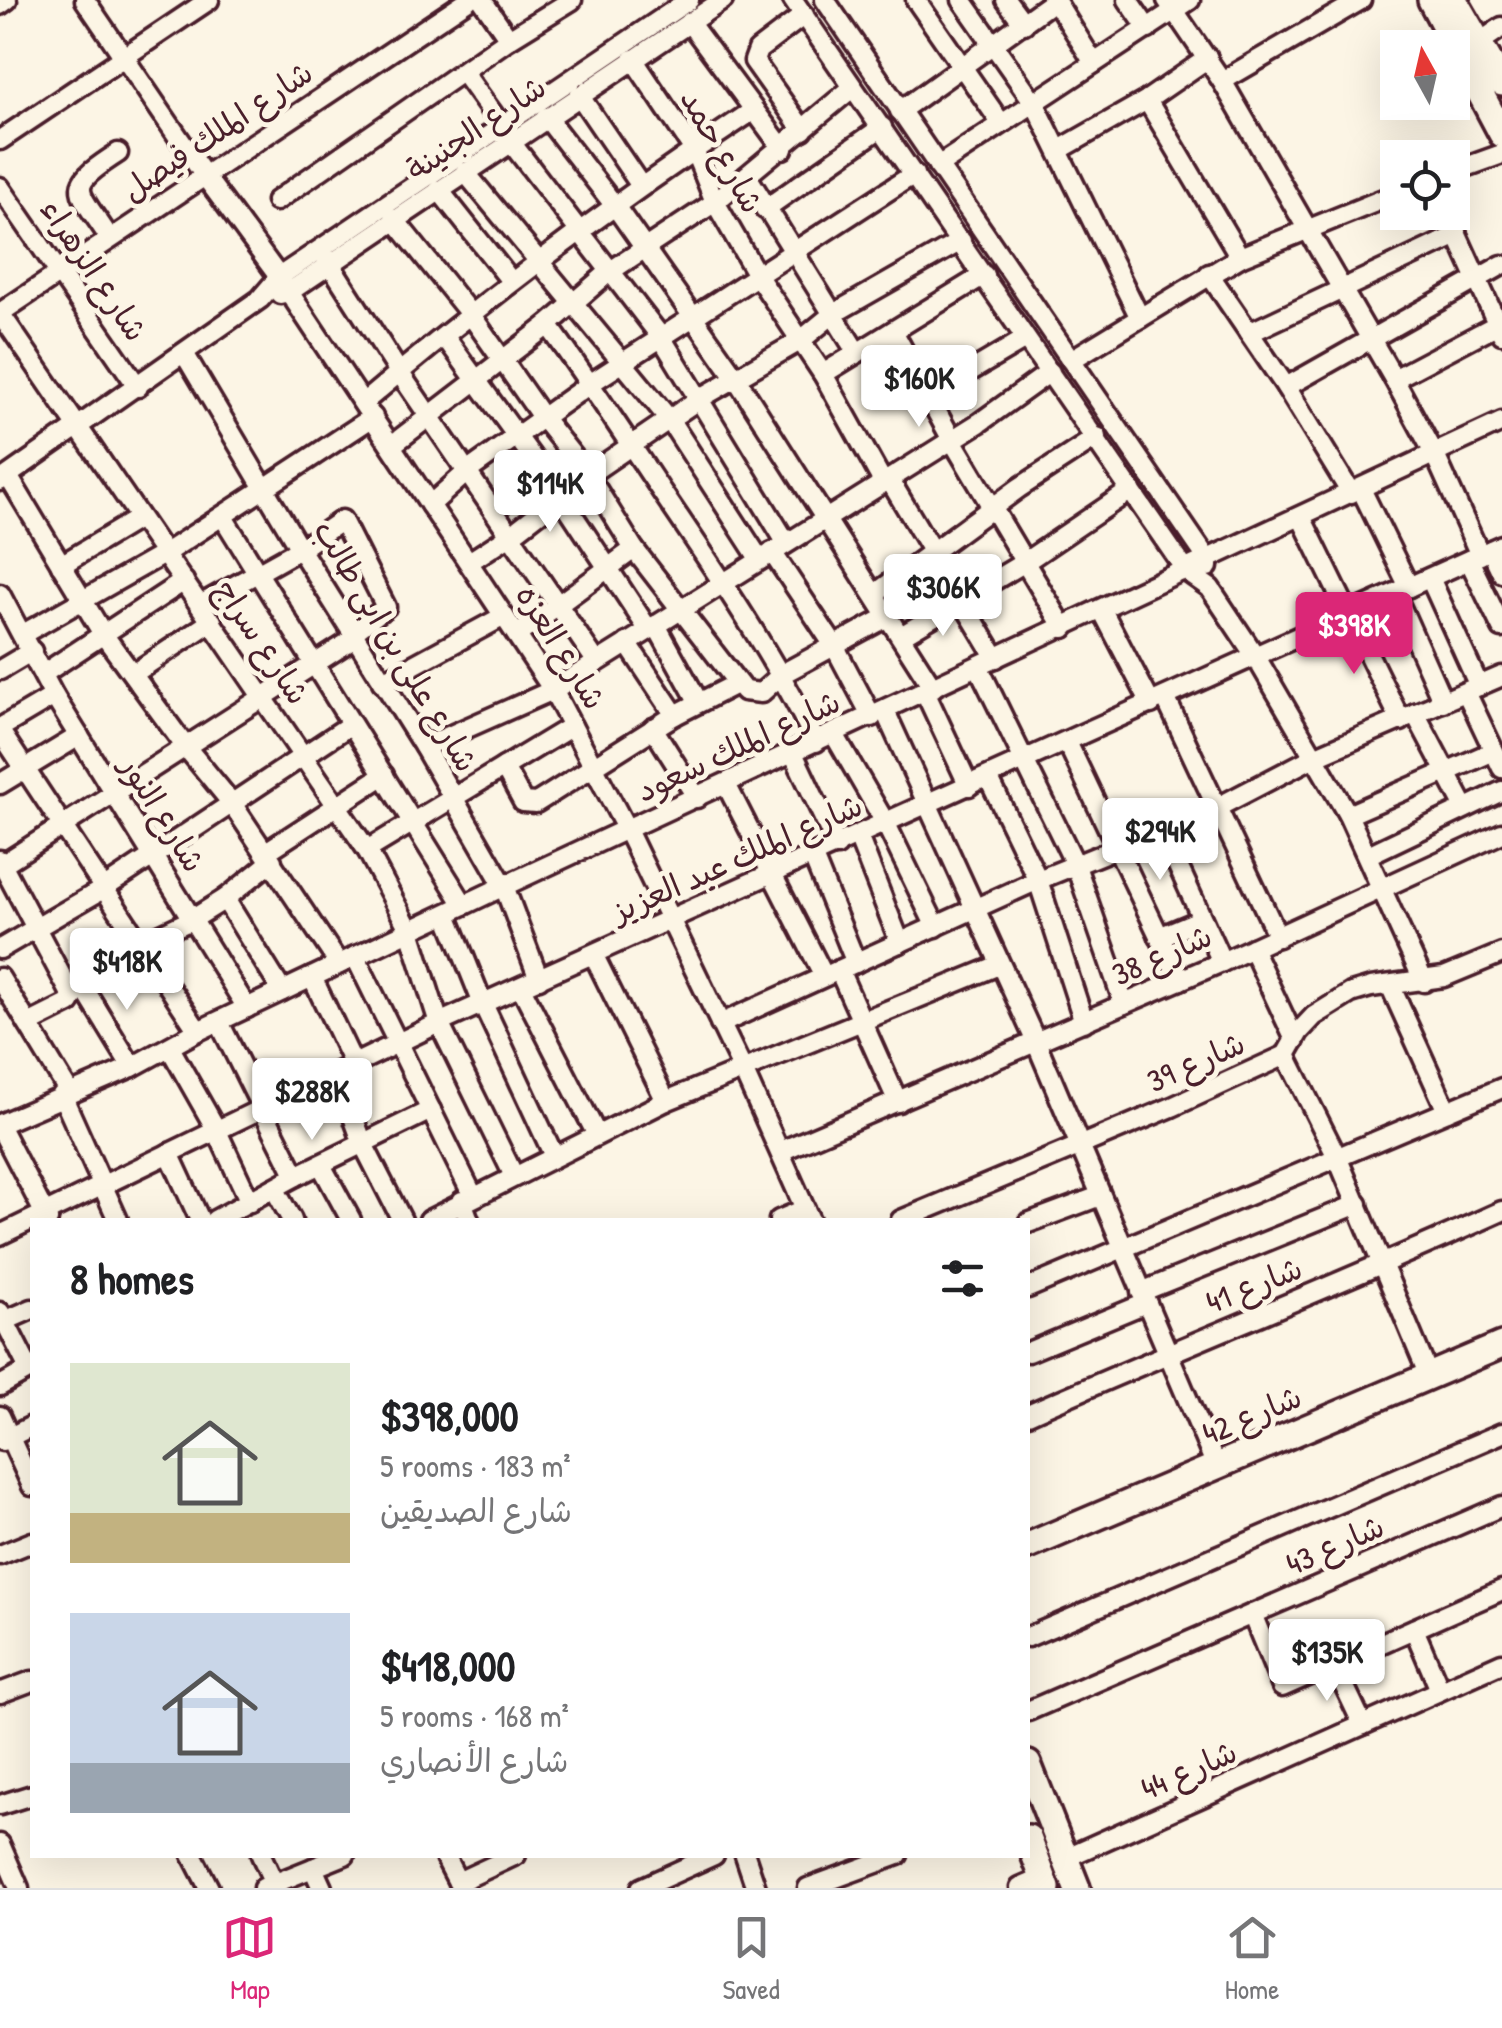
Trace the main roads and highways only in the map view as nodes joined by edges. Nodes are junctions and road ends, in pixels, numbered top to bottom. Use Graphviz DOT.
graph roads {
  1 [pos="1431,0"];
  2 [pos="1464,4"];
  3 [pos="1502,83"];
  4 [pos="1502,134"];
  5 [pos="1502,1346"];
  6 [pos="1030,1545"];
  7 [pos="1030,1769"];
  8 [pos="1030,1848"];
  9 [pos="1037,1885"];
  10 [pos="1077,1888"];
  1 -- 4 [label="main road"];
  2 -- 3 [label="main road"];
  5 -- 6 [label="main road, شارع 42"];
  7 -- 10 [label="main road"];
  8 -- 9 [label="main road"];
}
